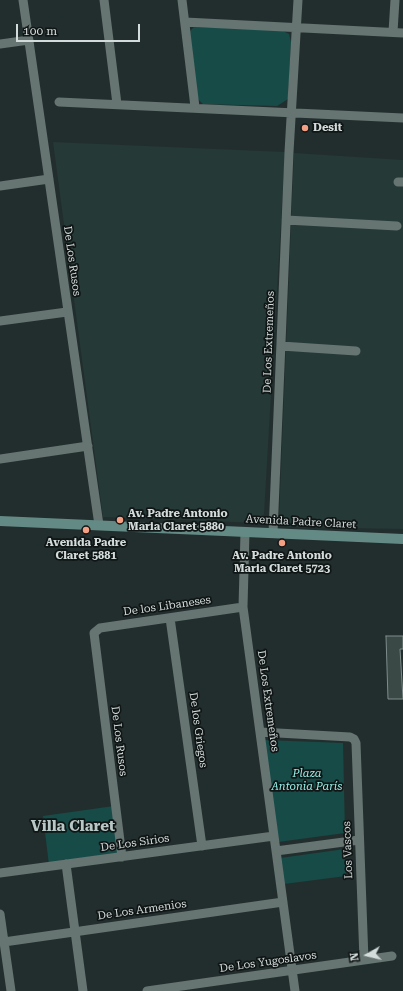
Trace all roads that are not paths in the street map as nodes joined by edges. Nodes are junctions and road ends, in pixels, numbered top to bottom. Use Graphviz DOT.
graph roads {
  1 [pos="23,0"];
  2 [pos="104,0"];
  3 [pos="182,0"];
  4 [pos="298,0"];
  5 [pos="395,0"];
  6 [pos="184,22"];
  7 [pos="297,27"];
  8 [pos="393,32"];
  9 [pos="403,32"];
  10 [pos="29,40"];
  11 [pos="0,44"];
  12 [pos="60,102"];
  13 [pos="118,104"];
  14 [pos="195,107"];
  15 [pos="291,111"];
  16 [pos="403,118"];
  17 [pos="49,179"];
  18 [pos="0,186"];
  19 [pos="286,220"];
  20 [pos="397,226"];
  21 [pos="67,312"];
  22 [pos="0,321"];
  23 [pos="281,346"];
  24 [pos="356,351"];
  25 [pos="88,446"];
  26 [pos="0,459"];
  27 [pos="0,521"];
  28 [pos="99,525"];
  29 [pos="245,532"];
  30 [pos="273,533"];
  31 [pos="403,539"];
  32 [pos="243,607"];
  33 [pos="170,618"];
  34 [pos="96,630"];
  35 [pos="260,732"];
  36 [pos="274,836"];
  37 [pos="359,840"];
  38 [pos="202,846"];
  39 [pos="276,851"];
  40 [pos="122,857"];
  41 [pos="66,864"];
  42 [pos="0,873"];
  43 [pos="283,902"];
  44 [pos="0,914"];
  45 [pos="75,932"];
  46 [pos="4,942"];
  47 [pos="392,956"];
  48 [pos="364,960"];
  49 [pos="292,970"];
  50 [pos="11,991"];
  51 [pos="83,991"];
  52 [pos="147,991"];
  53 [pos="295,991"];
  1 -- 10 [label="street, De Los Rusos"];
  2 -- 13 [label="street"];
  3 -- 6 [label="street"];
  4 -- 7 [label="street, De Los Extremeños"];
  5 -- 8 [label="street"];
  6 -- 7 [label="street"];
  6 -- 14 [label="street"];
  7 -- 8 [label="street"];
  7 -- 15 [label="street, De Los Extremeños"];
  8 -- 9 [label="street"];
  10 -- 11 [label="street"];
  10 -- 17 [label="street, De Los Rusos"];
  12 -- 13 [label="street"];
  13 -- 14 [label="street"];
  14 -- 15 [label="street"];
  15 -- 16 [label="street"];
  15 -- 19 [label="street, De Los Extremeños"];
  17 -- 18 [label="street"];
  17 -- 21 [label="street, De Los Rusos"];
  19 -- 20 [label="street"];
  19 -- 23 [label="street, De Los Extremeños"];
  21 -- 22 [label="street"];
  21 -- 25 [label="street, De Los Rusos"];
  23 -- 24 [label="street"];
  23 -- 30 [label="street, De Los Extremeños"];
  25 -- 26 [label="street"];
  25 -- 28 [label="street, De Los Rusos"];
  27 -- 28 [label="main road, Avenida Padre Claret"];
  28 -- 29 [label="main road, Avenida Padre Claret"];
  29 -- 30 [label="main road, Avenida Padre Claret"];
  29 -- 32 [label="street, De Los Extremeños"];
  30 -- 31 [label="main road, Avenida Padre Claret"];
  32 -- 33 [label="street, De los Libaneses"];
  32 -- 35 [label="street, De Los Extremeños"];
  33 -- 34 [label="street, De los Libaneses"];
  33 -- 38 [label="street, De los Griegos"];
  34 -- 40 [label="street, De Los Rusos"];
  35 -- 36 [label="street, De Los Extremeños"];
  35 -- 37 [label="street, Los Vascos"];
  36 -- 38 [label="street, De Los Sirios"];
  36 -- 39 [label="street, De Los Extremeños"];
  37 -- 39 [label="street"];
  37 -- 48 [label="street, Los Vascos"];
  38 -- 40 [label="street, De Los Sirios"];
  39 -- 43 [label="street, De Los Extremeños"];
  40 -- 41 [label="street, De Los Sirios"];
  41 -- 42 [label="street, De Los Sirios"];
  41 -- 45 [label="street"];
  43 -- 45 [label="street, De Los Armenios"];
  43 -- 49 [label="street, De Los Extremeños"];
  44 -- 46 [label="street"];
  45 -- 46 [label="street, De Los Armenios"];
  45 -- 51 [label="street"];
  46 -- 50 [label="street"];
  47 -- 48 [label="street, De Los Yugoslavos"];
  48 -- 49 [label="street, De Los Yugoslavos"];
  49 -- 52 [label="street, De Los Yugoslavos"];
  49 -- 53 [label="street, De Los Extremeños"];
}
